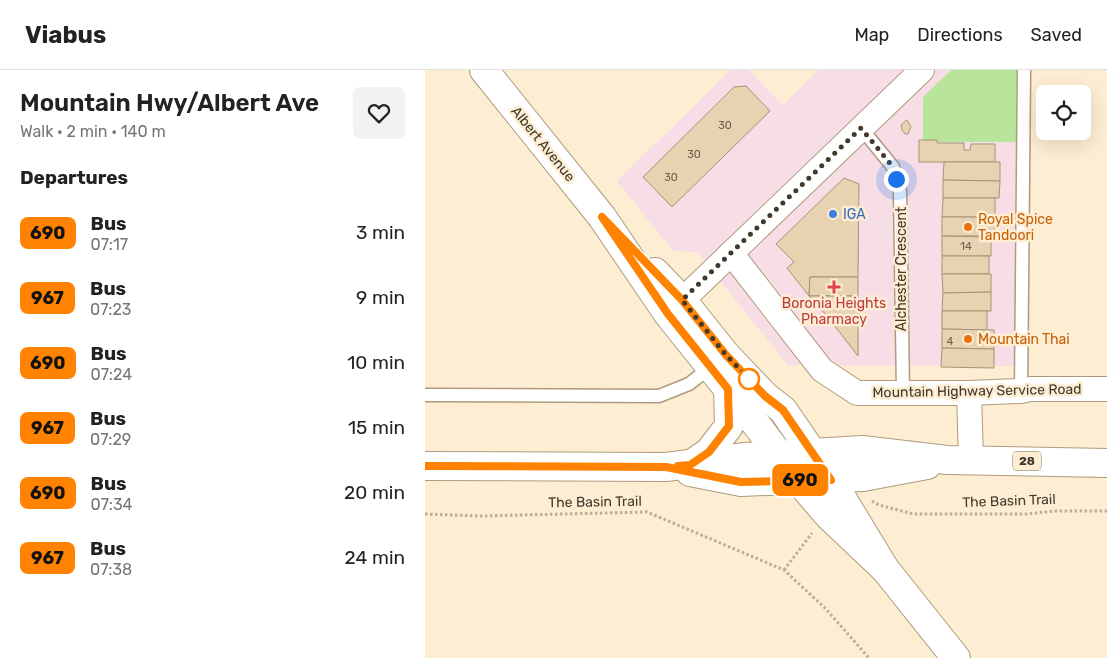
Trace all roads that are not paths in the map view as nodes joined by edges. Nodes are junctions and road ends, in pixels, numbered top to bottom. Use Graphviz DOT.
graph roads {
  1 [pos="484,70"];
  2 [pos="922,70"];
  3 [pos="1024,70"];
  4 [pos="861,128"];
  5 [pos="731,253"];
  6 [pos="675,307"];
  7 [pos="718,361"];
  8 [pos="728,389"];
  9 [pos="1107,389"];
  10 [pos="1021,391"];
  11 [pos="903,392"];
  12 [pos="969,393"];
  13 [pos="425,395"];
  14 [pos="813,453"];
  15 [pos="780,455"];
  16 [pos="959,460"];
  17 [pos="1107,463"];
  18 [pos="425,466"];
  19 [pos="678,466"];
  20 [pos="798,480"];
  21 [pos="831,480"];
  22 [pos="885,569"];
  23 [pos="956,658"];
  1 -- 6 [label="main road, Albert Avenue"];
  2 -- 4 [label="street"];
  3 -- 10 [label="lane"];
  4 -- 5 [label="street"];
  4 -- 11 [label="lane, Alchester Crescent"];
  5 -- 6 [label="street"];
  5 -- 11 [label="street, Mountain Highway Service Road"];
  6 -- 7 [label="main road, Albert Avenue"];
  7 -- 8 [label="main road, Albert Avenue"];
  7 -- 13 [label="lane"];
  7 -- 14 [label="main road, Albert Avenue"];
  8 -- 15 [label="main road, Albert Avenue"];
  8 -- 19 [label="main road"];
  9 -- 10 [label="street, Mountain Highway Service Road"];
  10 -- 12 [label="street, Mountain Highway Service Road"];
  11 -- 12 [label="street, Mountain Highway Service Road"];
  12 -- 16 [label="street"];
  14 -- 15 [label="main road, 28"];
  14 -- 16 [label="main road, 28"];
  14 -- 21 [label="main road, Albert Avenue"];
  15 -- 19 [label="main road, 28"];
  15 -- 20 [label="main road, Albert Avenue"];
  16 -- 17 [label="main road, 28"];
  16 -- 21 [label="main road, 28"];
  18 -- 19 [label="main road, 28"];
  19 -- 20 [label="main road, 28"];
  20 -- 21 [label="main road, 28"];
  20 -- 22 [label="main road, Albert Avenue"];
  21 -- 22 [label="main road, Albert Avenue"];
  22 -- 23 [label="main road"];
}
